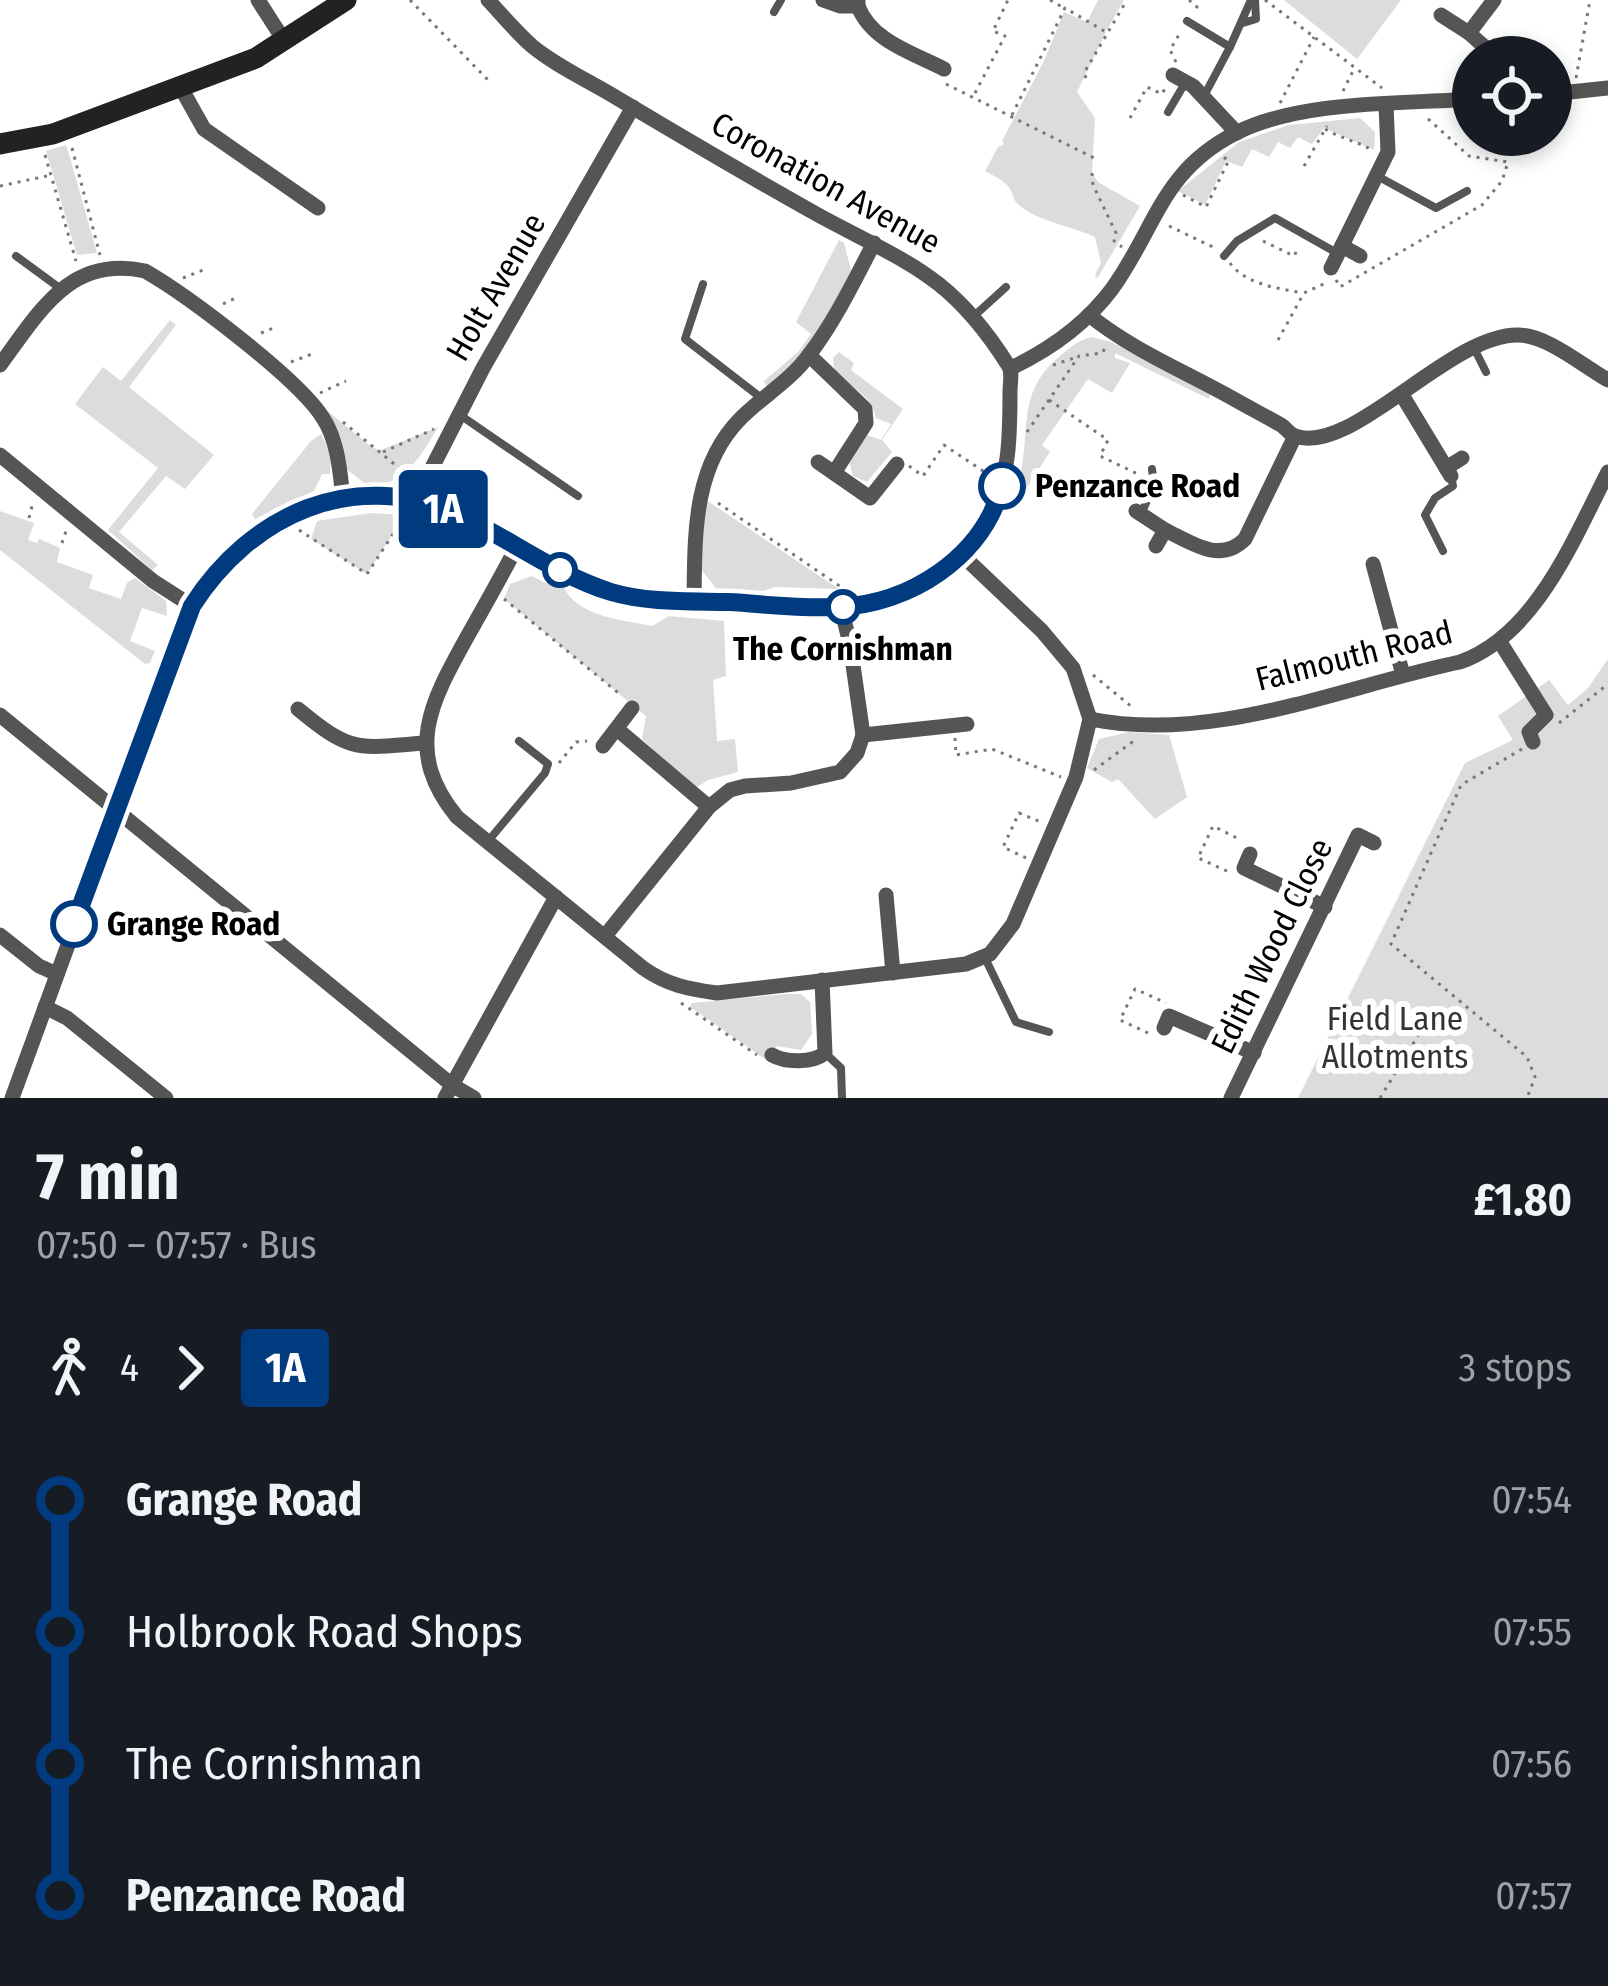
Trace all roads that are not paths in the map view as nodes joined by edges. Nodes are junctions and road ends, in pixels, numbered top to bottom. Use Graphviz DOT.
graph roads {
  1 [pos="258,0"];
  2 [pos="346,0"];
  3 [pos="488,0"];
  4 [pos="781,0"];
  5 [pos="823,0"];
  6 [pos="1257,0"];
  7 [pos="1494,0"];
  8 [pos="858,3"];
  9 [pos="775,12"];
  10 [pos="1441,15"];
  11 [pos="1187,21"];
  12 [pos="1469,33"];
  13 [pos="1472,36"];
  14 [pos="285,42"];
  15 [pos="1230,47"];
  16 [pos="944,69"];
  17 [pos="1179,79"];
  18 [pos="182,88"];
  19 [pos="1608,88"];
  20 [pos="1572,92"];
  21 [pos="1203,97"];
  22 [pos="1452,100"];
  23 [pos="1388,105"];
  24 [pos="633,107"];
  25 [pos="1168,112"];
  26 [pos="1237,133"];
  27 [pos="0,144"];
  28 [pos="1379,177"];
  29 [pos="1468,191"];
  30 [pos="317,208"];
  31 [pos="874,243"];
  32 [pos="16,256"];
  33 [pos="1224,256"];
  34 [pos="1337,256"];
  35 [pos="1360,256"];
  36 [pos="703,284"];
  37 [pos="1006,287"];
  38 [pos="62,290"];
  39 [pos="1089,315"];
  40 [pos="974,316"];
  41 [pos="1473,347"];
  42 [pos="809,355"];
  43 [pos="0,364"];
  44 [pos="1011,368"];
  45 [pos="1486,372"];
  46 [pos="1608,380"];
  47 [pos="1402,395"];
  48 [pos="762,398"];
  49 [pos="455,422"];
  50 [pos="1295,436"];
  51 [pos="0,455"];
  52 [pos="1462,458"];
  53 [pos="818,462"];
  54 [pos="897,464"];
  55 [pos="1152,469"];
  56 [pos="834,472"];
  57 [pos="1448,472"];
  58 [pos="1608,472"];
  59 [pos="418,492"];
  60 [pos="578,496"];
  61 [pos="343,498"];
  62 [pos="1138,513"];
  63 [pos="518,546"];
  64 [pos="1444,551"];
  65 [pos="962,555"];
  66 [pos="1356,586"];
  67 [pos="694,601"];
  68 [pos="192,606"];
  69 [pos="841,607"];
  70 [pos="1500,642"];
  71 [pos="1403,675"];
  72 [pos="298,709"];
  73 [pos="632,709"];
  74 [pos="0,715"];
  75 [pos="1090,718"];
  76 [pos="967,724"];
  77 [pos="617,729"];
  78 [pos="863,735"];
  79 [pos="519,741"];
  80 [pos="1533,742"];
  81 [pos="425,743"];
  82 [pos="603,746"];
  83 [pos="709,807"];
  84 [pos="116,810"];
  85 [pos="488,841"];
  86 [pos="1374,842"];
  87 [pos="1247,861"];
  88 [pos="886,895"];
  89 [pos="556,897"];
  90 [pos="1324,908"];
  91 [pos="0,935"];
  92 [pos="604,936"];
  93 [pos="984,956"];
  94 [pos="892,973"];
  95 [pos="57,974"];
  96 [pos="822,980"];
  97 [pos="45,1007"];
  98 [pos="1166,1022"];
  99 [pos="1049,1032"];
  100 [pos="825,1053"];
  101 [pos="1254,1053"];
  102 [pos="770,1059"];
  103 [pos="448,1092"];
  104 [pos="12,1098"];
  105 [pos="166,1098"];
  106 [pos="474,1098"];
  107 [pos="842,1098"];
  108 [pos="1231,1098"];
  1 -- 14 [label="street"];
  2 -- 14 [label="street"];
  3 -- 24 [label="street, Coronation Avenue"];
  4 -- 9 [label="lane"];
  5 -- 8 [label="street"];
  6 -- 15 [label="lane"];
  7 -- 12 [label="street"];
  8 -- 16 [label="street"];
  10 -- 12 [label="street"];
  11 -- 15 [label="lane"];
  12 -- 13 [label="street"];
  14 -- 18 [label="street"];
  15 -- 21 [label="lane"];
  17 -- 21 [label="street"];
  17 -- 25 [label="lane"];
  18 -- 27 [label="street"];
  18 -- 30 [label="street"];
  19 -- 20 [label="street"];
  21 -- 26 [label="street"];
  22 -- 23 [label="street"];
  23 -- 26 [label="street"];
  23 -- 28 [label="street"];
  24 -- 31 [label="street, Coronation Avenue"];
  24 -- 49 [label="street, Holt Avenue"];
  26 -- 39 [label="street"];
  28 -- 29 [label="lane"];
  28 -- 34 [label="street"];
  31 -- 40 [label="street, Coronation Avenue"];
  31 -- 42 [label="street"];
  32 -- 38 [label="lane"];
  33 -- 34 [label="lane"];
  34 -- 35 [label="street"];
  36 -- 48 [label="lane"];
  37 -- 40 [label="lane"];
  38 -- 43 [label="street"];
  38 -- 61 [label="street"];
  39 -- 44 [label="street"];
  39 -- 50 [label="street"];
  40 -- 44 [label="street, Coronation Avenue"];
  41 -- 45 [label="lane"];
  41 -- 46 [label="street"];
  41 -- 47 [label="street"];
  42 -- 48 [label="street"];
  42 -- 56 [label="street"];
  44 -- 65 [label="street"];
  47 -- 50 [label="street"];
  47 -- 57 [label="street"];
  48 -- 67 [label="street"];
  49 -- 59 [label="street, Holt Avenue"];
  49 -- 60 [label="lane"];
  50 -- 62 [label="street"];
  51 -- 68 [label="street"];
  52 -- 57 [label="street"];
  53 -- 56 [label="street"];
  54 -- 56 [label="street"];
  55 -- 62 [label="lane"];
  57 -- 64 [label="lane"];
  58 -- 70 [label="street, Falmouth Road"];
  59 -- 61 [label="street"];
  59 -- 63 [label="street"];
  61 -- 68 [label="street"];
  63 -- 67 [label="street"];
  63 -- 81 [label="street"];
  65 -- 69 [label="street"];
  65 -- 75 [label="street"];
  66 -- 71 [label="street"];
  67 -- 69 [label="street"];
  68 -- 84 [label="street"];
  69 -- 78 [label="street"];
  70 -- 71 [label="street, Falmouth Road"];
  70 -- 80 [label="street"];
  71 -- 75 [label="street, Falmouth Road"];
  72 -- 81 [label="street"];
  73 -- 77 [label="street"];
  74 -- 84 [label="street"];
  75 -- 93 [label="street"];
  76 -- 78 [label="street"];
  77 -- 82 [label="street"];
  77 -- 83 [label="street"];
  78 -- 83 [label="street"];
  79 -- 85 [label="lane"];
  81 -- 85 [label="street"];
  83 -- 92 [label="street"];
  84 -- 95 [label="street"];
  84 -- 103 [label="street"];
  85 -- 89 [label="street"];
  86 -- 90 [label="street, Edith Wood Close"];
  87 -- 90 [label="street"];
  88 -- 94 [label="street"];
  89 -- 92 [label="street"];
  89 -- 103 [label="street"];
  90 -- 101 [label="street, Edith Wood Close"];
  91 -- 95 [label="street"];
  92 -- 96 [label="street"];
  93 -- 94 [label="street"];
  93 -- 99 [label="lane"];
  94 -- 96 [label="street"];
  95 -- 97 [label="street"];
  96 -- 100 [label="street"];
  97 -- 104 [label="street"];
  97 -- 105 [label="street"];
  98 -- 101 [label="street"];
  100 -- 102 [label="street"];
  100 -- 107 [label="lane"];
  101 -- 108 [label="street, Edith Wood Close"];
  103 -- 106 [label="street"];
}
